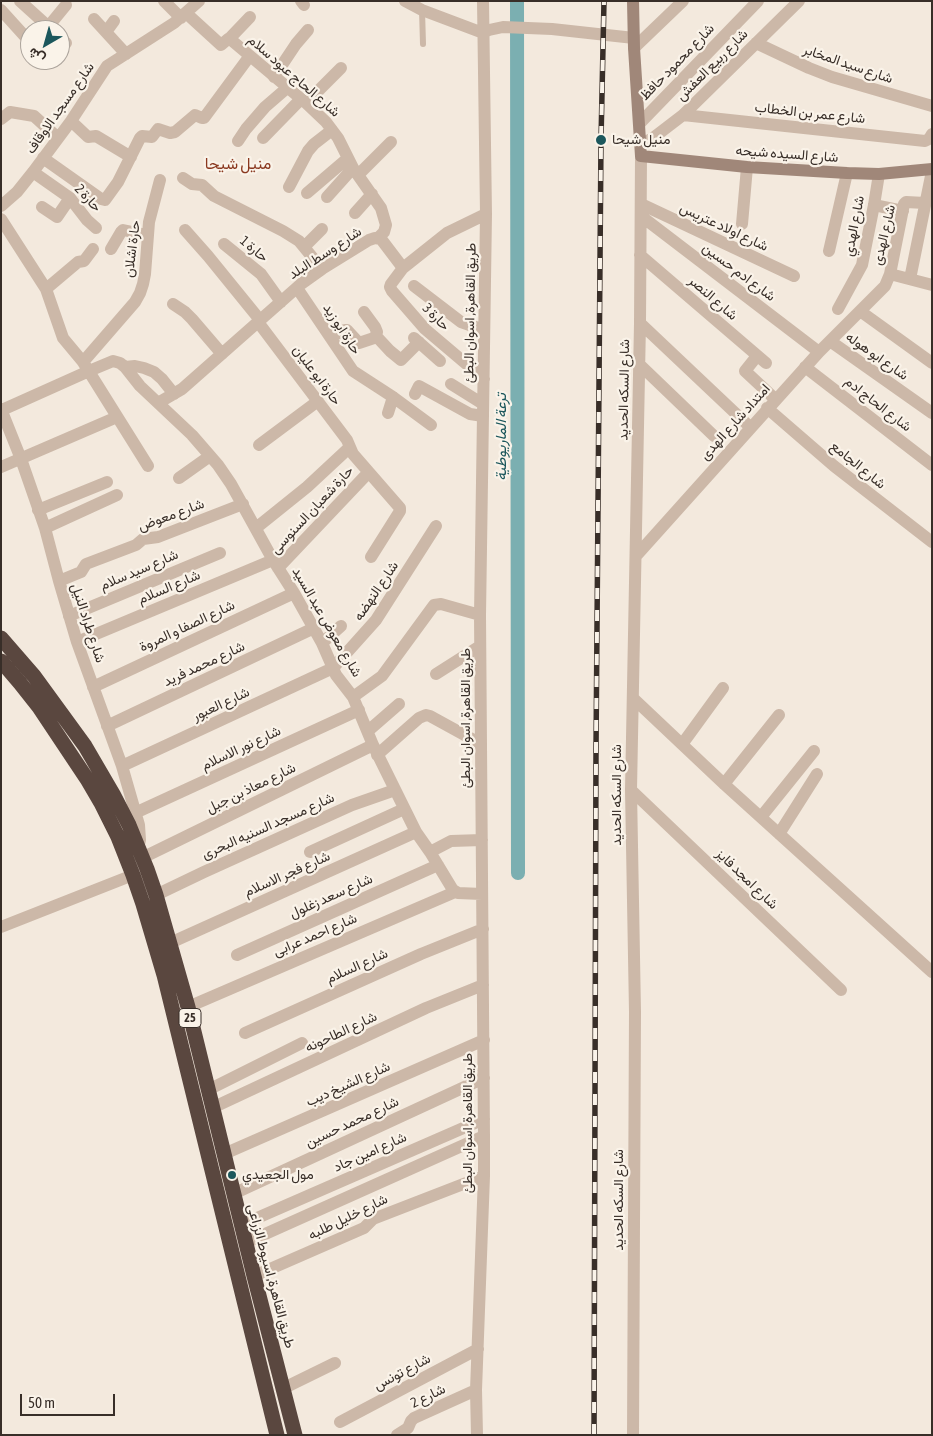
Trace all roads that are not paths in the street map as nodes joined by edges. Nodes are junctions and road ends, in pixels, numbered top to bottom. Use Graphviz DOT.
graph roads {
  1 [pos="20,1"];
  2 [pos="164,1"];
  3 [pos="199,1"];
  4 [pos="405,1"];
  5 [pos="483,1"];
  6 [pos="633,1"];
  7 [pos="683,1"];
  8 [pos="758,1"];
  9 [pos="799,1"];
  10 [pos="66,5"];
  11 [pos="1,10"];
  12 [pos="422,10"];
  13 [pos="184,16"];
  14 [pos="250,17"];
  15 [pos="94,19"];
  16 [pos="41,20"];
  17 [pos="56,20"];
  18 [pos="114,21"];
  19 [pos="308,30"];
  20 [pos="20,31"];
  21 [pos="106,32"];
  22 [pos="483,33"];
  23 [pos="229,39"];
  24 [pos="634,43"];
  25 [pos="756,43"];
  26 [pos="423,44"];
  27 [pos="126,54"];
  28 [pos="249,57"];
  29 [pos="341,68"];
  30 [pos="274,77"];
  31 [pos="287,88"];
  32 [pos="304,101"];
  33 [pos="932,106"];
  34 [pos="683,115"];
  35 [pos="1,119"];
  36 [pos="71,121"];
  37 [pos="640,123"];
  38 [pos="332,130"];
  39 [pos="932,134"];
  40 [pos="58,138"];
  41 [pos="263,138"];
  42 [pos="238,141"];
  43 [pos="391,142"];
  44 [pos="641,150"];
  45 [pos="131,157"];
  46 [pos="43,158"];
  47 [pos="353,167"];
  48 [pos="747,167"];
  49 [pos="932,170"];
  50 [pos="33,172"];
  51 [pos="847,173"];
  52 [pos="878,174"];
  53 [pos="183,178"];
  54 [pos="160,180"];
  55 [pos="289,187"];
  56 [pos="307,193"];
  57 [pos="372,194"];
  58 [pos="327,197"];
  59 [pos="70,198"];
  60 [pos="925,203"];
  61 [pos="874,205"];
  62 [pos="1,206"];
  63 [pos="42,207"];
  64 [pos="641,210"];
  65 [pos="903,211"];
  66 [pos="355,213"];
  67 [pos="486,214"];
  68 [pos="1,219"];
  69 [pos="742,224"];
  70 [pos="96,228"];
  71 [pos="322,228"];
  72 [pos="185,230"];
  73 [pos="147,235"];
  74 [pos="378,238"];
  75 [pos="224,244"];
  76 [pos="304,247"];
  77 [pos="93,249"];
  78 [pos="111,249"];
  79 [pos="830,251"];
  80 [pos="640,255"];
  81 [pos="403,268"];
  82 [pos="322,269"];
  83 [pos="890,274"];
  84 [pos="794,276"];
  85 [pos="910,279"];
  86 [pos="932,285"];
  87 [pos="414,286"];
  88 [pos="46,288"];
  89 [pos="296,288"];
  90 [pos="281,302"];
  91 [pos="173,304"];
  92 [pos="838,308"];
  93 [pos="860,311"];
  94 [pos="364,312"];
  95 [pos="259,321"];
  96 [pos="640,323"];
  97 [pos="484,330"];
  98 [pos="330,337"];
  99 [pos="375,337"];
  100 [pos="830,341"];
  101 [pos="819,352"];
  102 [pos="222,354"];
  103 [pos="762,360"];
  104 [pos="440,361"];
  105 [pos="932,363"];
  106 [pos="639,364"];
  107 [pos="86,366"];
  108 [pos="126,367"];
  109 [pos="806,367"];
  110 [pos="484,378"];
  111 [pos="451,384"];
  112 [pos="174,394"];
  113 [pos="414,394"];
  114 [pos="393,397"];
  115 [pos="318,400"];
  116 [pos="158,402"];
  117 [pos="771,404"];
  118 [pos="483,410"];
  119 [pos="388,413"];
  120 [pos="932,413"];
  121 [pos="3,415"];
  122 [pos="117,417"];
  123 [pos="430,425"];
  124 [pos="750,427"];
  125 [pos="714,436"];
  126 [pos="259,445"];
  127 [pos="350,447"];
  128 [pos="210,456"];
  129 [pos="21,459"];
  130 [pos="932,464"];
  131 [pos="1,466"];
  132 [pos="148,466"];
  133 [pos="368,473"];
  134 [pos="179,478"];
  135 [pos="107,482"];
  136 [pos="117,495"];
  137 [pos="243,504"];
  138 [pos="38,510"];
  139 [pos="436,526"];
  140 [pos="45,528"];
  141 [pos="256,528"];
  142 [pos="932,542"];
  143 [pos="220,553"];
  144 [pos="636,556"];
  145 [pos="372,557"];
  146 [pos="276,564"];
  147 [pos="58,581"];
  148 [pos="294,593"];
  149 [pos="480,615"];
  150 [pos="69,616"];
  151 [pos="341,626"];
  152 [pos="314,628"];
  153 [pos="1,638"];
  154 [pos="77,642"];
  155 [pos="322,643"];
  156 [pos="480,646"];
  157 [pos="1,661"];
  158 [pos="333,668"];
  159 [pos="436,674"];
  160 [pos="93,687"];
  161 [pos="722,688"];
  162 [pos="353,697"];
  163 [pos="634,699"];
  164 [pos="399,704"];
  165 [pos="359,710"];
  166 [pos="779,715"];
  167 [pos="107,726"];
  168 [pos="368,731"];
  169 [pos="683,743"];
  170 [pos="481,744"];
  171 [pos="375,750"];
  172 [pos="814,751"];
  173 [pos="122,766"];
  174 [pos="817,774"];
  175 [pos="724,784"];
  176 [pos="395,790"];
  177 [pos="631,790"];
  178 [pos="404,809"];
  179 [pos="135,813"];
  180 [pos="761,817"];
  181 [pos="416,832"];
  182 [pos="779,834"];
  183 [pos="482,840"];
  184 [pos="310,852"];
  185 [pos="430,852"];
  186 [pos="140,853"];
  187 [pos="438,865"];
  188 [pos="133,875"];
  189 [pos="455,892"];
  190 [pos="482,894"];
  191 [pos="156,895"];
  192 [pos="1,927"];
  193 [pos="483,929"];
  194 [pos="170,943"];
  195 [pos="237,956"];
  196 [pos="932,972"];
  197 [pos="483,985"];
  198 [pos="841,990"];
  199 [pos="188,1007"];
  200 [pos="245,1033"];
  201 [pos="484,1040"];
  202 [pos="302,1043"];
  203 [pos="484,1078"];
  204 [pos="208,1090"];
  205 [pos="212,1108"];
  206 [pos="484,1119"];
  207 [pos="484,1136"];
  208 [pos="224,1154"];
  209 [pos="484,1176"];
  210 [pos="233,1194"];
  211 [pos="241,1225"];
  212 [pos="246,1243"];
  213 [pos="254,1276"];
  214 [pos="478,1349"];
  215 [pos="335,1363"];
  216 [pos="284,1388"];
  217 [pos="476,1390"];
  218 [pos="340,1422"];
  219 [pos="277,1435"];
  220 [pos="295,1435"];
  221 [pos="397,1435"];
  222 [pos="477,1435"];
  223 [pos="633,1435"];
  1 -- 16 [label="street"];
  2 -- 13 [label="street"];
  3 -- 13 [label="street, شارع مسجد الاوقاف"];
  4 -- 12 [label="street"];
  5 -- 22 [label="street, طريق القاهرة, اسوان البطئ"];
  6 -- 24 [label="street"];
  7 -- 24 [label="street"];
  8 -- 37 [label="street, شارع محمود حافظ"];
  9 -- 25 [label="street, شارع ربيع العفش"];
  10 -- 17 [label="street"];
  11 -- 20 [label="street"];
  12 -- 22 [label="street"];
  12 -- 26 [label="lane"];
  13 -- 23 [label="street, شارع الحاج عبود سلام"];
  13 -- 27 [label="street, شارع مسجد الاوقاف"];
  14 -- 23 [label="street"];
  15 -- 21 [label="street"];
  18 -- 21 [label="street"];
  19 -- 30 [label="street"];
  21 -- 27 [label="street"];
  22 -- 24 [label="street"];
  22 -- 67 [label="street, طريق القاهرة, اسوان البطئ"];
  23 -- 28 [label="street, شارع الحاج عبود سلام"];
  24 -- 37 [label="street"];
  25 -- 33 [label="street, شارع سيد المخابر"];
  25 -- 34 [label="street, شارع ربيع العفش"];
  27 -- 36 [label="street, شارع مسجد الاوقاف"];
  28 -- 30 [label="street, شارع الحاج عبود سلام"];
  28 -- 45 [label="street"];
  29 -- 32 [label="street"];
  30 -- 31 [label="street, شارع الحاج عبود سلام"];
  31 -- 32 [label="street, شارع الحاج عبود سلام"];
  31 -- 42 [label="street"];
  32 -- 38 [label="street, شارع الحاج عبود سلام"];
  32 -- 41 [label="street"];
  34 -- 39 [label="street, شارع عمر بن الخطاب"];
  34 -- 44 [label="street, شارع ربيع العفش"];
  35 -- 40 [label="street"];
  36 -- 40 [label="street, شارع مسجد الاوقاف"];
  36 -- 45 [label="street"];
  37 -- 44 [label="street"];
  38 -- 47 [label="street, شارع الحاج عبود سلام"];
  38 -- 55 [label="street"];
  40 -- 46 [label="street, شارع مسجد الاوقاف"];
  43 -- 47 [label="street"];
  44 -- 48 [label="street, شارع السيده شيحه"];
  44 -- 64 [label="street, شارع السكه الحديد"];
  45 -- 46 [label="street"];
  46 -- 50 [label="street, شارع مسجد الاوقاف"];
  47 -- 56 [label="street"];
  47 -- 57 [label="street, شارع الحاج عبود سلام"];
  47 -- 58 [label="street"];
  48 -- 51 [label="street, شارع السيده شيحه"];
  48 -- 69 [label="street"];
  49 -- 52 [label="street, شارع السيده شيحه"];
  49 -- 60 [label="street"];
  50 -- 59 [label="street, حارة 2"];
  50 -- 62 [label="street, شارع مسجد الاوقاف"];
  51 -- 52 [label="street, شارع السيده شيحه"];
  51 -- 79 [label="street"];
  52 -- 61 [label="street, شارع الهدي"];
  53 -- 76 [label="street"];
  54 -- 73 [label="street, حارة اشلان"];
  57 -- 66 [label="street"];
  57 -- 74 [label="street, شارع الحاج عبود سلام"];
  59 -- 63 [label="street"];
  59 -- 70 [label="street, حارة 2"];
  60 -- 65 [label="street, شارع الهدى"];
  60 -- 85 [label="street"];
  61 -- 65 [label="street"];
  61 -- 92 [label="street, شارع الهدي"];
  64 -- 80 [label="street, شارع السكه الحديد"];
  64 -- 84 [label="street, شارع اولاد عتريس"];
  64 -- 101 [label="street, شارع ادم حسين"];
  65 -- 83 [label="street, شارع الهدى"];
  67 -- 81 [label="street"];
  67 -- 97 [label="street, طريق القاهرة, اسوان البطئ"];
  68 -- 88 [label="street"];
  71 -- 76 [label="street"];
  72 -- 95 [label="street, حارة ابو عليان"];
  73 -- 78 [label="street"];
  73 -- 107 [label="street, حارة اشلان"];
  74 -- 81 [label="street, شارع وسط البلد"];
  74 -- 82 [label="street, شارع وسط البلد"];
  75 -- 90 [label="street, حارة 1"];
  76 -- 82 [label="street"];
  77 -- 88 [label="street"];
  80 -- 96 [label="street, شارع السكه الحديد"];
  80 -- 103 [label="street, شارع النصر"];
  81 -- 110 [label="street, حارة 3"];
  82 -- 89 [label="street, شارع وسط البلد"];
  83 -- 85 [label="street"];
  83 -- 93 [label="street, شارع الهدى"];
  85 -- 86 [label="street"];
  87 -- 97 [label="street"];
  88 -- 107 [label="street"];
  89 -- 90 [label="street, شارع وسط البلد"];
  89 -- 98 [label="street, حارة ابو زيد"];
  90 -- 95 [label="street, شارع وسط البلد"];
  91 -- 102 [label="street"];
  93 -- 100 [label="street, امتداد شارع الهدى"];
  93 -- 105 [label="street"];
  94 -- 99 [label="street"];
  95 -- 102 [label="street, شارع وسط البلد"];
  95 -- 115 [label="street, حارة ابو عليان"];
  96 -- 106 [label="street, شارع السكه الحديد"];
  96 -- 124 [label="street"];
  97 -- 110 [label="street, طريق القاهرة, اسوان البطئ"];
  98 -- 99 [label="street"];
  98 -- 114 [label="street, حارة ابو زيد"];
  99 -- 104 [label="street"];
  100 -- 101 [label="street, امتداد شارع الهدى"];
  100 -- 120 [label="street, شارع ابو هوله"];
  101 -- 109 [label="street, امتداد شارع الهدى"];
  102 -- 112 [label="street, شارع وسط البلد"];
  103 -- 117 [label="street, شارع الجامع"];
  106 -- 125 [label="street"];
  106 -- 144 [label="street, شارع السكه الحديد"];
  107 -- 108 [label="street"];
  107 -- 121 [label="street"];
  107 -- 122 [label="street"];
  108 -- 112 [label="street"];
  108 -- 116 [label="street, شارع معوض عبد السيد"];
  109 -- 117 [label="street, امتداد شارع الهدى"];
  109 -- 130 [label="street, شارع الحاج ادم"];
  110 -- 118 [label="street, طريق القاهرة, اسوان البطئ"];
  111 -- 118 [label="street"];
  112 -- 116 [label="street, شارع وسط البلد"];
  113 -- 118 [label="street"];
  114 -- 119 [label="street"];
  114 -- 123 [label="street, حارة ابو زيد"];
  115 -- 126 [label="street"];
  115 -- 127 [label="street, حارة ابو عليان"];
  116 -- 128 [label="street, شارع معوض عبد السيد"];
  117 -- 124 [label="street, امتداد شارع الهدى"];
  117 -- 142 [label="street, شارع الجامع"];
  118 -- 149 [label="street, طريق القاهرة, اسوان البطئ"];
  121 -- 129 [label="street, شارع طراد النيل"];
  122 -- 129 [label="street"];
  122 -- 132 [label="street"];
  124 -- 144 [label="street, امتداد شارع الهدى"];
  127 -- 133 [label="street, حارة ابو عليان"];
  127 -- 141 [label="street"];
  128 -- 134 [label="street"];
  128 -- 137 [label="street, شارع معوض عبد السيد"];
  129 -- 131 [label="street"];
  129 -- 138 [label="street, شارع طراد النيل"];
  133 -- 145 [label="street, حارة ابو عليان"];
  133 -- 146 [label="street, حارة شعبان السنوسى"];
  135 -- 138 [label="street"];
  136 -- 140 [label="street"];
  137 -- 141 [label="street, شارع معوض عبد السيد"];
  137 -- 147 [label="street, شارع معوض"];
  138 -- 140 [label="street, شارع طراد النيل"];
  139 -- 158 [label="street, شارع النهضه"];
  140 -- 147 [label="street, شارع طراد النيل"];
  141 -- 146 [label="street, شارع معوض عبد السيد"];
  143 -- 150 [label="street, شارع سيد سلام"];
  144 -- 163 [label="street, شارع السكه الحديد"];
  146 -- 148 [label="street, شارع معوض عبد السيد"];
  146 -- 154 [label="street, شارع السلام"];
  147 -- 150 [label="street, شارع طراد النيل"];
  148 -- 152 [label="street, شارع معوض عبد السيد"];
  148 -- 160 [label="street, شارع الصفا و المروة"];
  149 -- 156 [label="street, طريق القاهرة, اسوان البطئ"];
  149 -- 162 [label="street"];
  150 -- 154 [label="street, شارع طراد النيل"];
  151 -- 155 [label="street"];
  152 -- 155 [label="street, شارع معوض عبد السيد"];
  152 -- 167 [label="street, شارع محمد فريد"];
  153 -- 186 [label="highway, طريق القاهرة, اسيوط الزراعى / 25"];
  154 -- 160 [label="street, شارع طراد النيل"];
  155 -- 158 [label="street, شارع معوض عبد السيد"];
  156 -- 159 [label="street"];
  156 -- 170 [label="street, طريق القاهرة, اسوان البطئ"];
  157 -- 188 [label="highway, 25"];
  158 -- 162 [label="street, شارع معوض عبد السيد"];
  158 -- 173 [label="street, شارع العبور"];
  160 -- 167 [label="street, شارع طراد النيل"];
  161 -- 169 [label="street"];
  162 -- 165 [label="street, شارع معوض عبد السيد"];
  163 -- 169 [label="street"];
  163 -- 177 [label="street, شارع السكه الحديد"];
  164 -- 168 [label="street"];
  165 -- 168 [label="street, شارع معوض عبد السيد"];
  165 -- 179 [label="street, شارع نور الاسلام"];
  166 -- 175 [label="street"];
  167 -- 173 [label="street, شارع طراد النيل"];
  168 -- 171 [label="street, شارع معوض عبد السيد"];
  169 -- 175 [label="street"];
  170 -- 171 [label="street, شارع معاذ بن جبل"];
  170 -- 183 [label="street, طريق القاهرة, اسوان البطئ"];
  171 -- 176 [label="street, شارع معوض عبد السيد"];
  171 -- 186 [label="street, شارع معاذ بن جبل"];
  172 -- 180 [label="street"];
  173 -- 179 [label="street, شارع طراد النيل"];
  174 -- 182 [label="street"];
  175 -- 180 [label="street"];
  176 -- 178 [label="street, شارع معوض عبد السيد"];
  176 -- 191 [label="street, شارع مسجد السنيه البحرى"];
  177 -- 198 [label="street, شارع امجد فايز"];
  177 -- 223 [label="street, شارع السكه الحديد"];
  178 -- 181 [label="street, شارع معوض عبد السيد"];
  178 -- 184 [label="street"];
  179 -- 186 [label="street, شارع طراد النيل"];
  180 -- 182 [label="street"];
  181 -- 185 [label="street, شارع معوض عبد السيد"];
  181 -- 194 [label="street, شارع فجر الاسلام"];
  182 -- 196 [label="street"];
  183 -- 185 [label="street"];
  183 -- 190 [label="street, طريق القاهرة, اسوان البطئ"];
  185 -- 187 [label="street, شارع معوض عبد السيد"];
  186 -- 191 [label="highway, طريق القاهرة, اسيوط الزراعى / 25"];
  187 -- 189 [label="street, شارع معوض عبد السيد"];
  187 -- 195 [label="street, شارع سعد زغلول"];
  188 -- 192 [label="street"];
  188 -- 219 [label="highway, 25"];
  189 -- 190 [label="street"];
  189 -- 199 [label="street, شارع احمد عرابى"];
  190 -- 193 [label="street, طريق القاهرة, اسوان البطئ"];
  191 -- 194 [label="highway, طريق القاهرة, اسيوط الزراعى / 25"];
  193 -- 197 [label="street, طريق القاهرة, اسوان البطئ"];
  193 -- 200 [label="street, شارع السلام"];
  194 -- 199 [label="highway, طريق القاهرة, اسيوط الزراعى / 25"];
  197 -- 201 [label="street, طريق القاهرة, اسوان البطئ"];
  197 -- 205 [label="street, شارع الطاحونه"];
  199 -- 204 [label="highway, طريق القاهرة, اسيوط الزراعى / 25"];
  201 -- 203 [label="street, طريق القاهرة, اسوان البطئ"];
  201 -- 208 [label="street, شارع الشيخ ديب"];
  202 -- 204 [label="street"];
  203 -- 206 [label="street, طريق القاهرة, اسوان البطئ"];
  203 -- 210 [label="street, شارع محمد حسين"];
  204 -- 205 [label="highway, طريق القاهرة, اسيوط الزراعى / 25"];
  205 -- 208 [label="highway, طريق القاهرة, اسيوط الزراعى / 25"];
  206 -- 207 [label="street, طريق القاهرة, اسوان البطئ"];
  206 -- 211 [label="street, شارع امين جاد"];
  207 -- 209 [label="street, طريق القاهرة, اسوان البطئ"];
  207 -- 212 [label="street"];
  208 -- 210 [label="highway, طريق القاهرة, اسيوط الزراعى / 25"];
  209 -- 213 [label="street, شارع خليل طلبه"];
  209 -- 214 [label="street, طريق القاهرة, اسوان البطئ"];
  210 -- 211 [label="highway, طريق القاهرة, اسيوط الزراعى / 25"];
  211 -- 212 [label="highway, طريق القاهرة, اسيوط الزراعى / 25"];
  212 -- 213 [label="highway, طريق القاهرة, اسيوط الزراعى / 25"];
  213 -- 216 [label="highway, طريق القاهرة, اسيوط الزراعى / 25"];
  214 -- 217 [label="street, طريق القاهرة, اسوان البطئ"];
  214 -- 218 [label="street, شارع تونس"];
  215 -- 216 [label="street"];
  216 -- 220 [label="highway, طريق القاهرة, اسيوط الزراعى / 25"];
  217 -- 221 [label="street, شارع 2"];
  217 -- 222 [label="street, طريق القاهرة, اسوان البطئ"];
}
